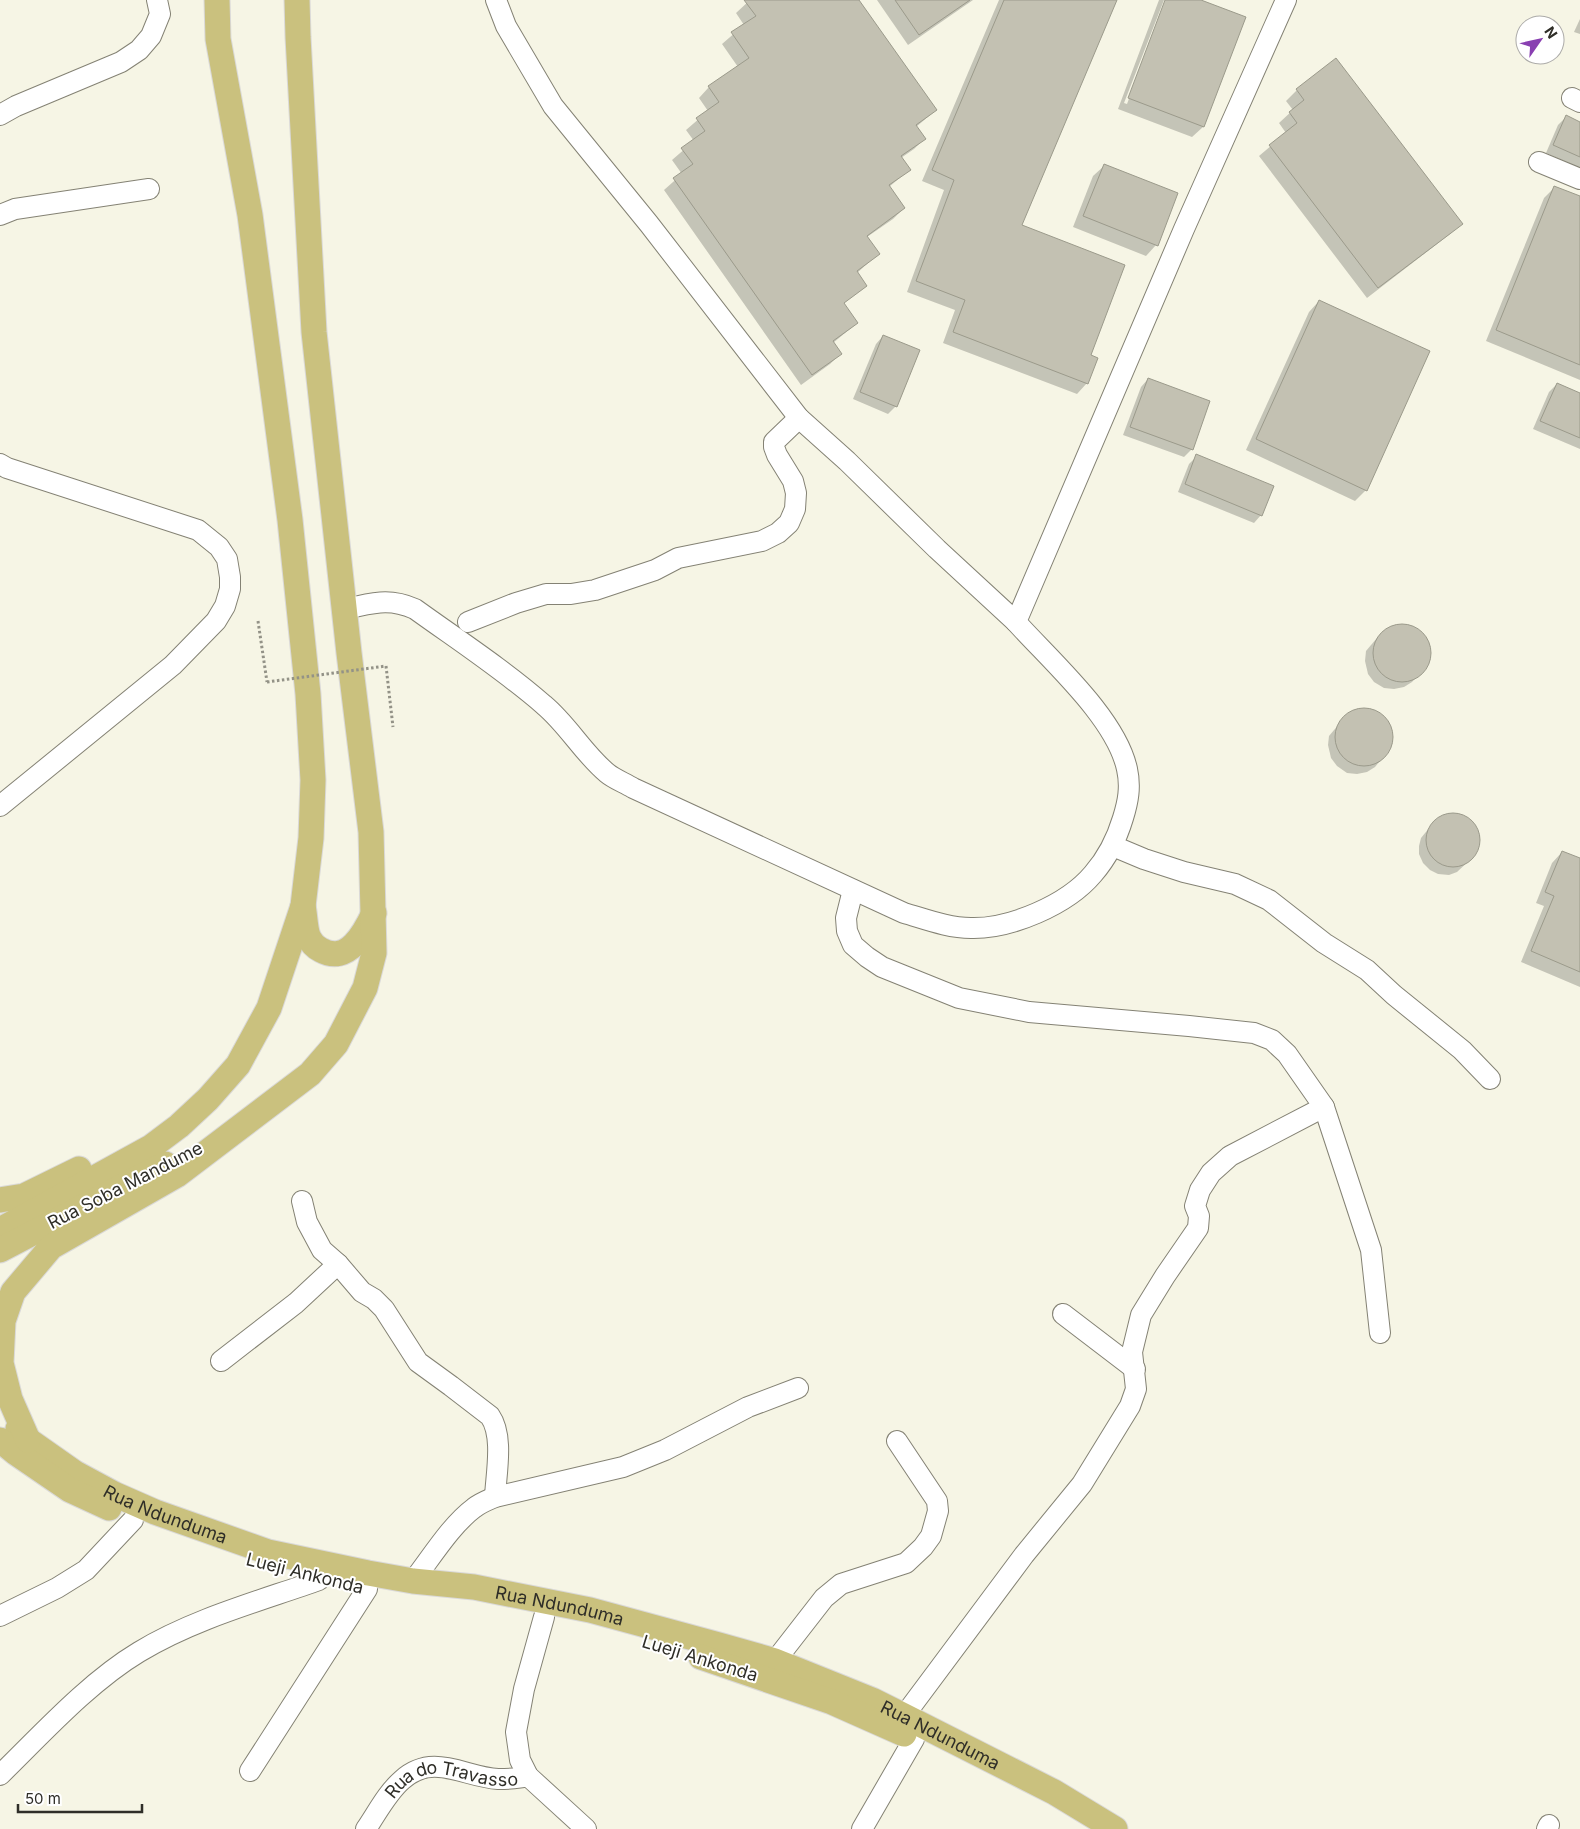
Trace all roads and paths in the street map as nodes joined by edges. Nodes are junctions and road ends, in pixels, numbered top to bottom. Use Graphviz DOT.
graph roads {
  1 [pos="158,0"];
  2 [pos="217,0"];
  3 [pos="237,0"];
  4 [pos="280,0"];
  5 [pos="297,0"];
  6 [pos="496,0"];
  7 [pos="1286,0"];
  8 [pos="298,37"];
  9 [pos="218,39"];
  10 [pos="0,114"];
  11 [pos="1539,162"];
  12 [pos="1580,179"];
  13 [pos="149,189"];
  14 [pos="0,215"];
  15 [pos="799,418"];
  16 [pos="0,464"];
  17 [pos="344,608"];
  18 [pos="258,621"];
  19 [pos="468,622"];
  20 [pos="1016,622"];
  21 [pos="394,727"];
  22 [pos="0,806"];
  23 [pos="1112,846"];
  24 [pos="853,890"];
  25 [pos="303,906"];
  26 [pos="374,913"];
  27 [pos="294,934"];
  28 [pos="1490,1079"];
  29 [pos="1324,1107"];
  30 [pos="250,1121"];
  31 [pos="0,1200"];
  32 [pos="302,1201"];
  33 [pos="0,1230"];
  34 [pos="0,1250"];
  35 [pos="338,1264"];
  36 [pos="1063,1314"];
  37 [pos="1380,1333"];
  38 [pos="221,1361"];
  39 [pos="1135,1369"];
  40 [pos="798,1388"];
  41 [pos="0,1411"];
  42 [pos="897,1441"];
  43 [pos="15,1444"];
  44 [pos="495,1497"];
  45 [pos="133,1520"];
  46 [pos="319,1580"];
  47 [pos="413,1581"];
  48 [pos="367,1589"];
  49 [pos="0,1616"];
  50 [pos="544,1617"];
  51 [pos="775,1662"];
  52 [pos="904,1716"];
  53 [pos="914,1739"];
  54 [pos="250,1771"];
  55 [pos="0,1775"];
  56 [pos="528,1776"];
  57 [pos="366,1829"];
  58 [pos="586,1829"];
  59 [pos="862,1829"];
  60 [pos="1082,1829"];
  61 [pos="1115,1829"];
  1 -- 10 [label="street"];
  2 -- 9 [label="main road"];
  3 -- 9 [label="main road"];
  4 -- 8 [label="main road"];
  5 -- 8 [label="main road"];
  6 -- 15 [label="street"];
  7 -- 20 [label="street"];
  8 -- 17 [label="main road"];
  9 -- 25 [label="main road"];
  11 -- 12 [label="street"];
  13 -- 14 [label="street"];
  15 -- 19 [label="street"];
  15 -- 20 [label="street"];
  16 -- 22 [label="street"];
  17 -- 24 [label="street"];
  17 -- 26 [label="main road"];
  18 -- 21 [label="path, bridge"];
  20 -- 23 [label="street"];
  23 -- 24 [label="street"];
  23 -- 28 [label="street"];
  24 -- 29 [label="street"];
  25 -- 26 [label="main road"];
  25 -- 27 [label="main road"];
  26 -- 30 [label="main road"];
  27 -- 31 [label="main road"];
  27 -- 33 [label="main road"];
  29 -- 37 [label="street"];
  29 -- 39 [label="street"];
  30 -- 34 [label="main road, Rua Soba Mandume"];
  30 -- 43 [label="main road"];
  32 -- 35 [label="street"];
  35 -- 38 [label="street"];
  35 -- 44 [label="street"];
  36 -- 39 [label="street"];
  39 -- 52 [label="street"];
  40 -- 44 [label="street"];
  41 -- 43 [label="main road, Rua Ndunduma"];
  42 -- 51 [label="street"];
  43 -- 45 [label="main road, Lueji Ankonda"];
  43 -- 47 [label="main road, Rua Ndunduma"];
  44 -- 47 [label="street"];
  45 -- 46 [label="main road, Lueji Ankonda"];
  45 -- 49 [label="street"];
  46 -- 48 [label="main road, Lueji Ankonda"];
  46 -- 55 [label="street"];
  47 -- 51 [label="main road, Rua Ndunduma"];
  48 -- 50 [label="main road, Lueji Ankonda"];
  48 -- 54 [label="street"];
  50 -- 53 [label="main road, Lueji Ankonda"];
  50 -- 56 [label="street"];
  51 -- 52 [label="main road, Rua Ndunduma"];
  52 -- 61 [label="main road, Rua Ndunduma"];
  53 -- 59 [label="street"];
  53 -- 60 [label="main road, Lueji Ankonda"];
  56 -- 57 [label="street, Rua do Travasso"];
  56 -- 58 [label="street"];
}
